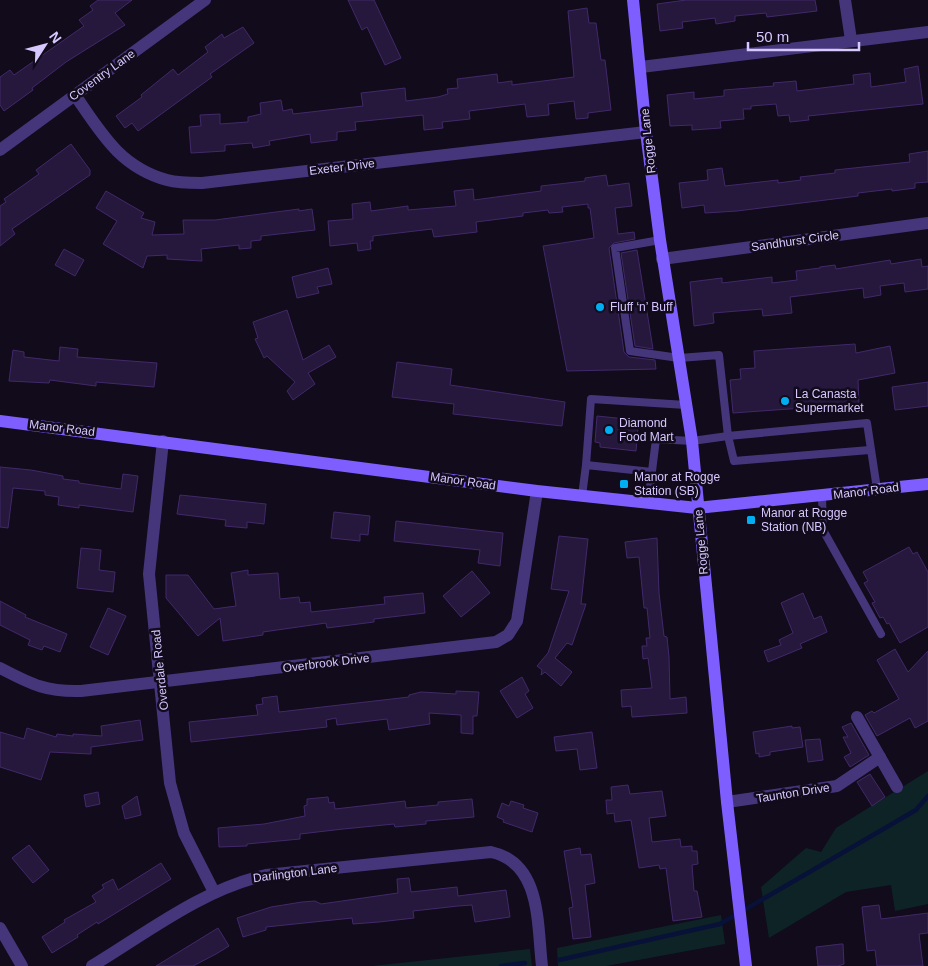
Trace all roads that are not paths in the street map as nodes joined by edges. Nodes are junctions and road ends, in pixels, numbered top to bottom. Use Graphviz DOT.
graph roads {
  1 [pos="204,0"];
  2 [pos="633,0"];
  3 [pos="846,0"];
  4 [pos="928,32"];
  5 [pos="851,40"];
  6 [pos="641,67"];
  7 [pos="75,95"];
  8 [pos="646,132"];
  9 [pos="0,150"];
  10 [pos="928,223"];
  11 [pos="660,240"];
  12 [pos="662,259"];
  13 [pos="679,358"];
  14 [pos="686,405"];
  15 [pos="0,421"];
  16 [pos="728,436"];
  17 [pos="164,441"];
  18 [pos="692,441"];
  19 [pos="870,450"];
  20 [pos="586,465"];
  21 [pos="652,472"];
  22 [pos="928,484"];
  23 [pos="877,489"];
  24 [pos="537,492"];
  25 [pos="582,496"];
  26 [pos="822,496"];
  27 [pos="648,503"];
  28 [pos="697,508"];
  29 [pos="880,634"];
  30 [pos="0,668"];
  31 [pos="162,682"];
  32 [pos="857,716"];
  33 [pos="880,757"];
  34 [pos="897,786"];
  35 [pos="727,802"];
  36 [pos="214,892"];
  37 [pos="0,928"];
  38 [pos="22,966"];
  39 [pos="92,966"];
  40 [pos="542,966"];
  41 [pos="746,966"];
  1 -- 7 [label="street, Coventry Lane"];
  2 -- 6 [label="street, Rogge Lane"];
  3 -- 5 [label="street"];
  4 -- 5 [label="street"];
  5 -- 6 [label="street"];
  6 -- 8 [label="street, Rogge Lane"];
  7 -- 8 [label="street, Exeter Drive"];
  7 -- 9 [label="street, Coventry Lane"];
  8 -- 11 [label="street, Rogge Lane"];
  10 -- 12 [label="street, Sandhurst Circle"];
  11 -- 12 [label="street, Rogge Lane"];
  11 -- 13 [label="lane"];
  12 -- 13 [label="street, Rogge Lane"];
  13 -- 14 [label="street, Rogge Lane"];
  13 -- 16 [label="lane"];
  14 -- 18 [label="street, Rogge Lane"];
  14 -- 20 [label="lane"];
  15 -- 17 [label="street, Manor Road"];
  16 -- 18 [label="lane"];
  16 -- 19 [label="lane"];
  16 -- 19 [label="lane"];
  17 -- 24 [label="street, Manor Road"];
  17 -- 31 [label="street, Overdale Road"];
  18 -- 21 [label="lane"];
  18 -- 28 [label="street, Rogge Lane"];
  19 -- 23 [label="lane"];
  20 -- 21 [label="lane"];
  20 -- 25 [label="lane"];
  21 -- 27 [label="lane"];
  22 -- 23 [label="street, Manor Road"];
  23 -- 26 [label="street, Manor Road"];
  24 -- 25 [label="street, Manor Road"];
  24 -- 31 [label="street, Overbrook Drive"];
  25 -- 27 [label="street, Manor Road"];
  26 -- 28 [label="street, Manor Road"];
  26 -- 29 [label="lane"];
  27 -- 28 [label="street, Manor Road"];
  28 -- 35 [label="street, Rogge Lane"];
  30 -- 31 [label="street, Overbrook Drive"];
  31 -- 36 [label="street, Overdale Road"];
  32 -- 33 [label="street"];
  33 -- 34 [label="street"];
  33 -- 35 [label="street, Taunton Drive"];
  35 -- 41 [label="street, Rogge Lane"];
  36 -- 39 [label="street, Darlington Lane"];
  36 -- 40 [label="street, Darlington Lane"];
  37 -- 38 [label="street"];
}
